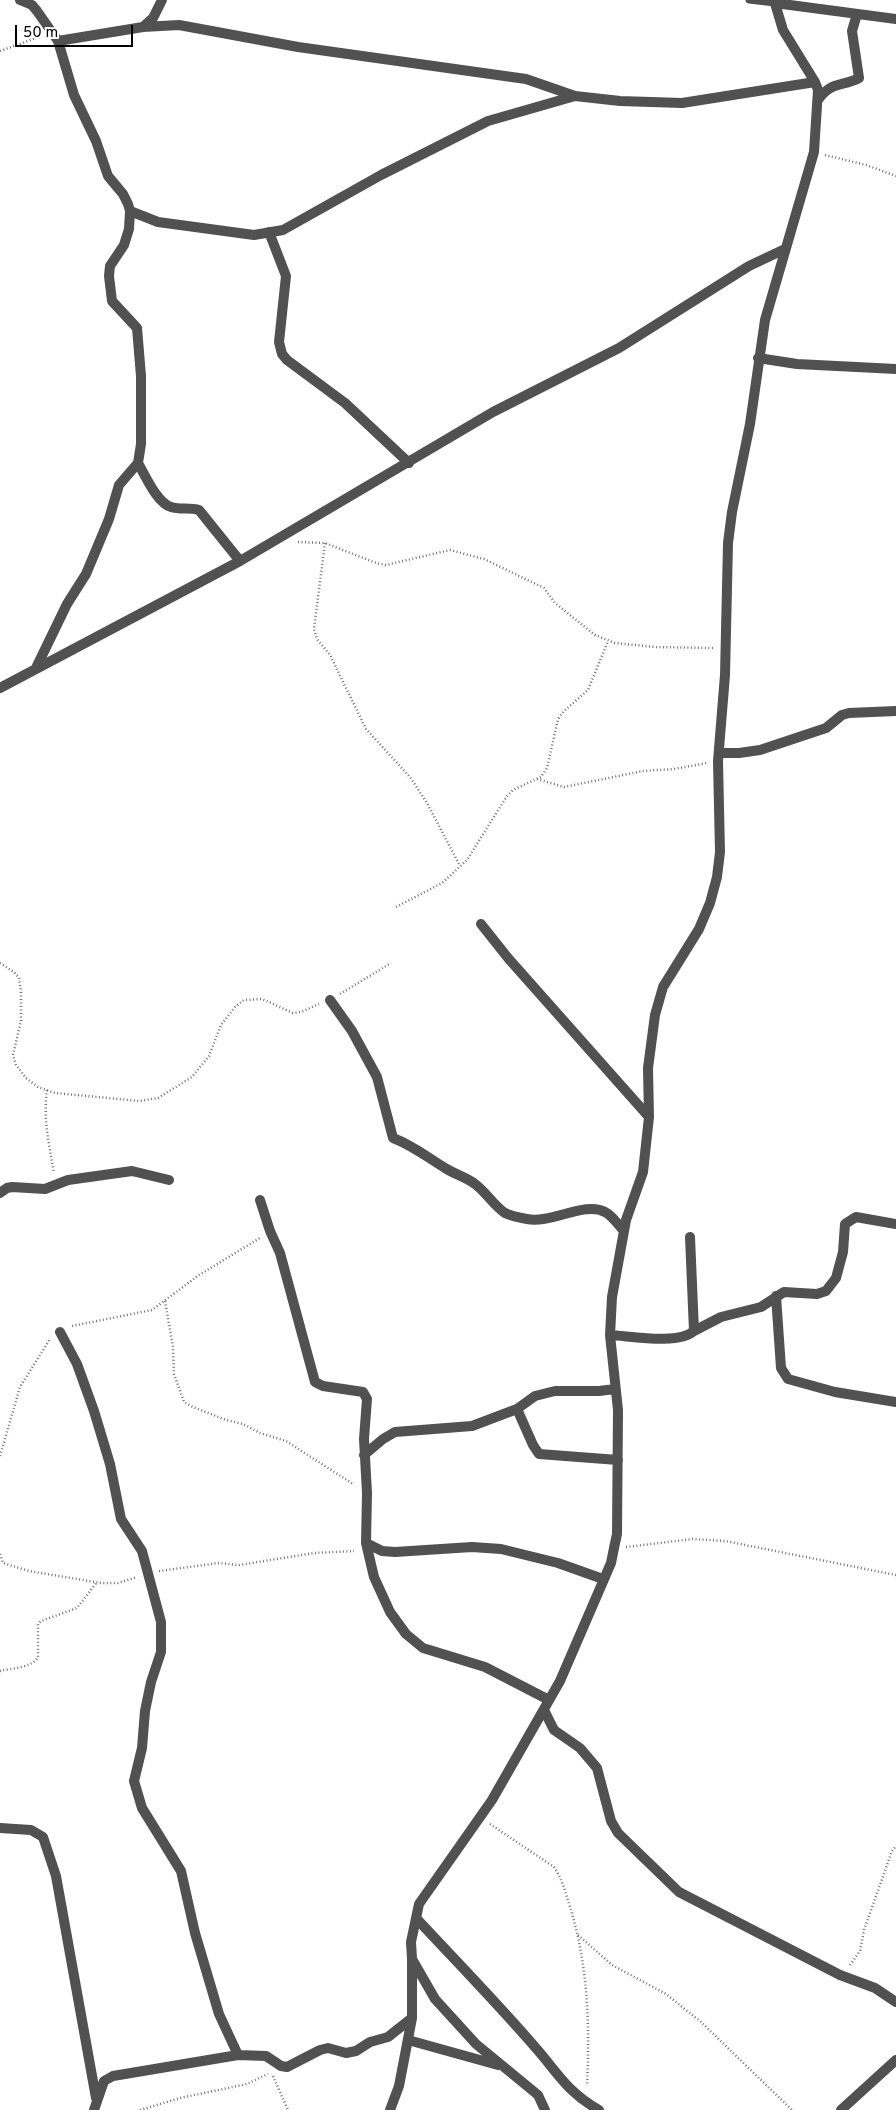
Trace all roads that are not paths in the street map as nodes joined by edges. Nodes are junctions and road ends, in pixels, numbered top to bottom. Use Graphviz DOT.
graph roads {
  1 [pos="20,0"];
  2 [pos="162,0"];
  3 [pos="749,0"];
  4 [pos="775,2"];
  5 [pos="857,14"];
  6 [pos="896,19"];
  7 [pos="143,27"];
  8 [pos="58,41"];
  9 [pos="815,82"];
  10 [pos="575,96"];
  11 [pos="818,100"];
  12 [pos="130,211"];
  13 [pos="269,232"];
  14 [pos="785,249"];
  15 [pos="758,358"];
  16 [pos="896,369"];
  17 [pos="138,463"];
  18 [pos="409,463"];
  19 [pos="240,562"];
  20 [pos="36,668"];
  21 [pos="0,688"];
  22 [pos="896,711"];
  23 [pos="719,757"];
  24 [pos="480,924"];
  25 [pos="330,1000"];
  26 [pos="649,1117"];
  27 [pos="169,1180"];
  28 [pos="0,1193"];
  29 [pos="260,1200"];
  30 [pos="896,1224"];
  31 [pos="624,1231"];
  32 [pos="690,1237"];
  33 [pos="776,1296"];
  34 [pos="694,1331"];
  35 [pos="60,1332"];
  36 [pos="610,1335"];
  37 [pos="615,1389"];
  38 [pos="896,1402"];
  39 [pos="517,1409"];
  40 [pos="364,1454"];
  41 [pos="618,1460"];
  42 [pos="367,1546"];
  43 [pos="604,1579"];
  44 [pos="550,1700"];
  45 [pos="544,1710"];
  46 [pos="0,1828"];
  47 [pos="416,1918"];
  48 [pos="412,1959"];
  49 [pos="896,2002"];
  50 [pos="412,2018"];
  51 [pos="408,2040"];
  52 [pos="238,2055"];
  53 [pos="896,2060"];
  54 [pos="501,2066"];
  55 [pos="96,2106"];
  56 [pos="390,2110"];
  57 [pos="546,2110"];
  58 [pos="599,2110"];
  59 [pos="841,2110"];
  1 -- 8 [label="street"];
  2 -- 7 [label="street"];
  3 -- 4 [label="lane"];
  4 -- 5 [label="street"];
  4 -- 9 [label="street"];
  5 -- 6 [label="street"];
  5 -- 11 [label="street"];
  7 -- 8 [label="street"];
  7 -- 10 [label="street"];
  8 -- 12 [label="street"];
  9 -- 10 [label="street"];
  9 -- 11 [label="street"];
  10 -- 13 [label="street"];
  11 -- 14 [label="street"];
  12 -- 13 [label="street"];
  12 -- 17 [label="street"];
  13 -- 18 [label="street"];
  14 -- 15 [label="street"];
  14 -- 18 [label="street"];
  15 -- 16 [label="street"];
  15 -- 23 [label="street"];
  17 -- 19 [label="street"];
  17 -- 20 [label="street"];
  18 -- 19 [label="street"];
  19 -- 20 [label="street"];
  20 -- 21 [label="street"];
  22 -- 23 [label="street"];
  23 -- 26 [label="street"];
  24 -- 26 [label="street"];
  25 -- 31 [label="street"];
  26 -- 31 [label="street"];
  27 -- 28 [label="street"];
  29 -- 40 [label="street"];
  30 -- 33 [label="street"];
  31 -- 36 [label="street"];
  32 -- 34 [label="street"];
  33 -- 34 [label="street"];
  33 -- 38 [label="street"];
  34 -- 36 [label="street"];
  35 -- 52 [label="street"];
  36 -- 37 [label="street"];
  37 -- 39 [label="street"];
  37 -- 41 [label="street"];
  39 -- 40 [label="street"];
  39 -- 41 [label="street"];
  40 -- 42 [label="street"];
  41 -- 43 [label="street"];
  42 -- 43 [label="street"];
  42 -- 44 [label="street"];
  43 -- 44 [label="street"];
  44 -- 45 [label="street"];
  45 -- 47 [label="street"];
  45 -- 49 [label="street"];
  46 -- 55 [label="street"];
  47 -- 48 [label="street"];
  47 -- 58 [label="street"];
  48 -- 50 [label="street"];
  48 -- 54 [label="street"];
  50 -- 51 [label="street"];
  50 -- 52 [label="street"];
  51 -- 54 [label="street"];
  51 -- 56 [label="street"];
  52 -- 55 [label="street"];
  53 -- 59 [label="street"];
  54 -- 57 [label="street"];
}
